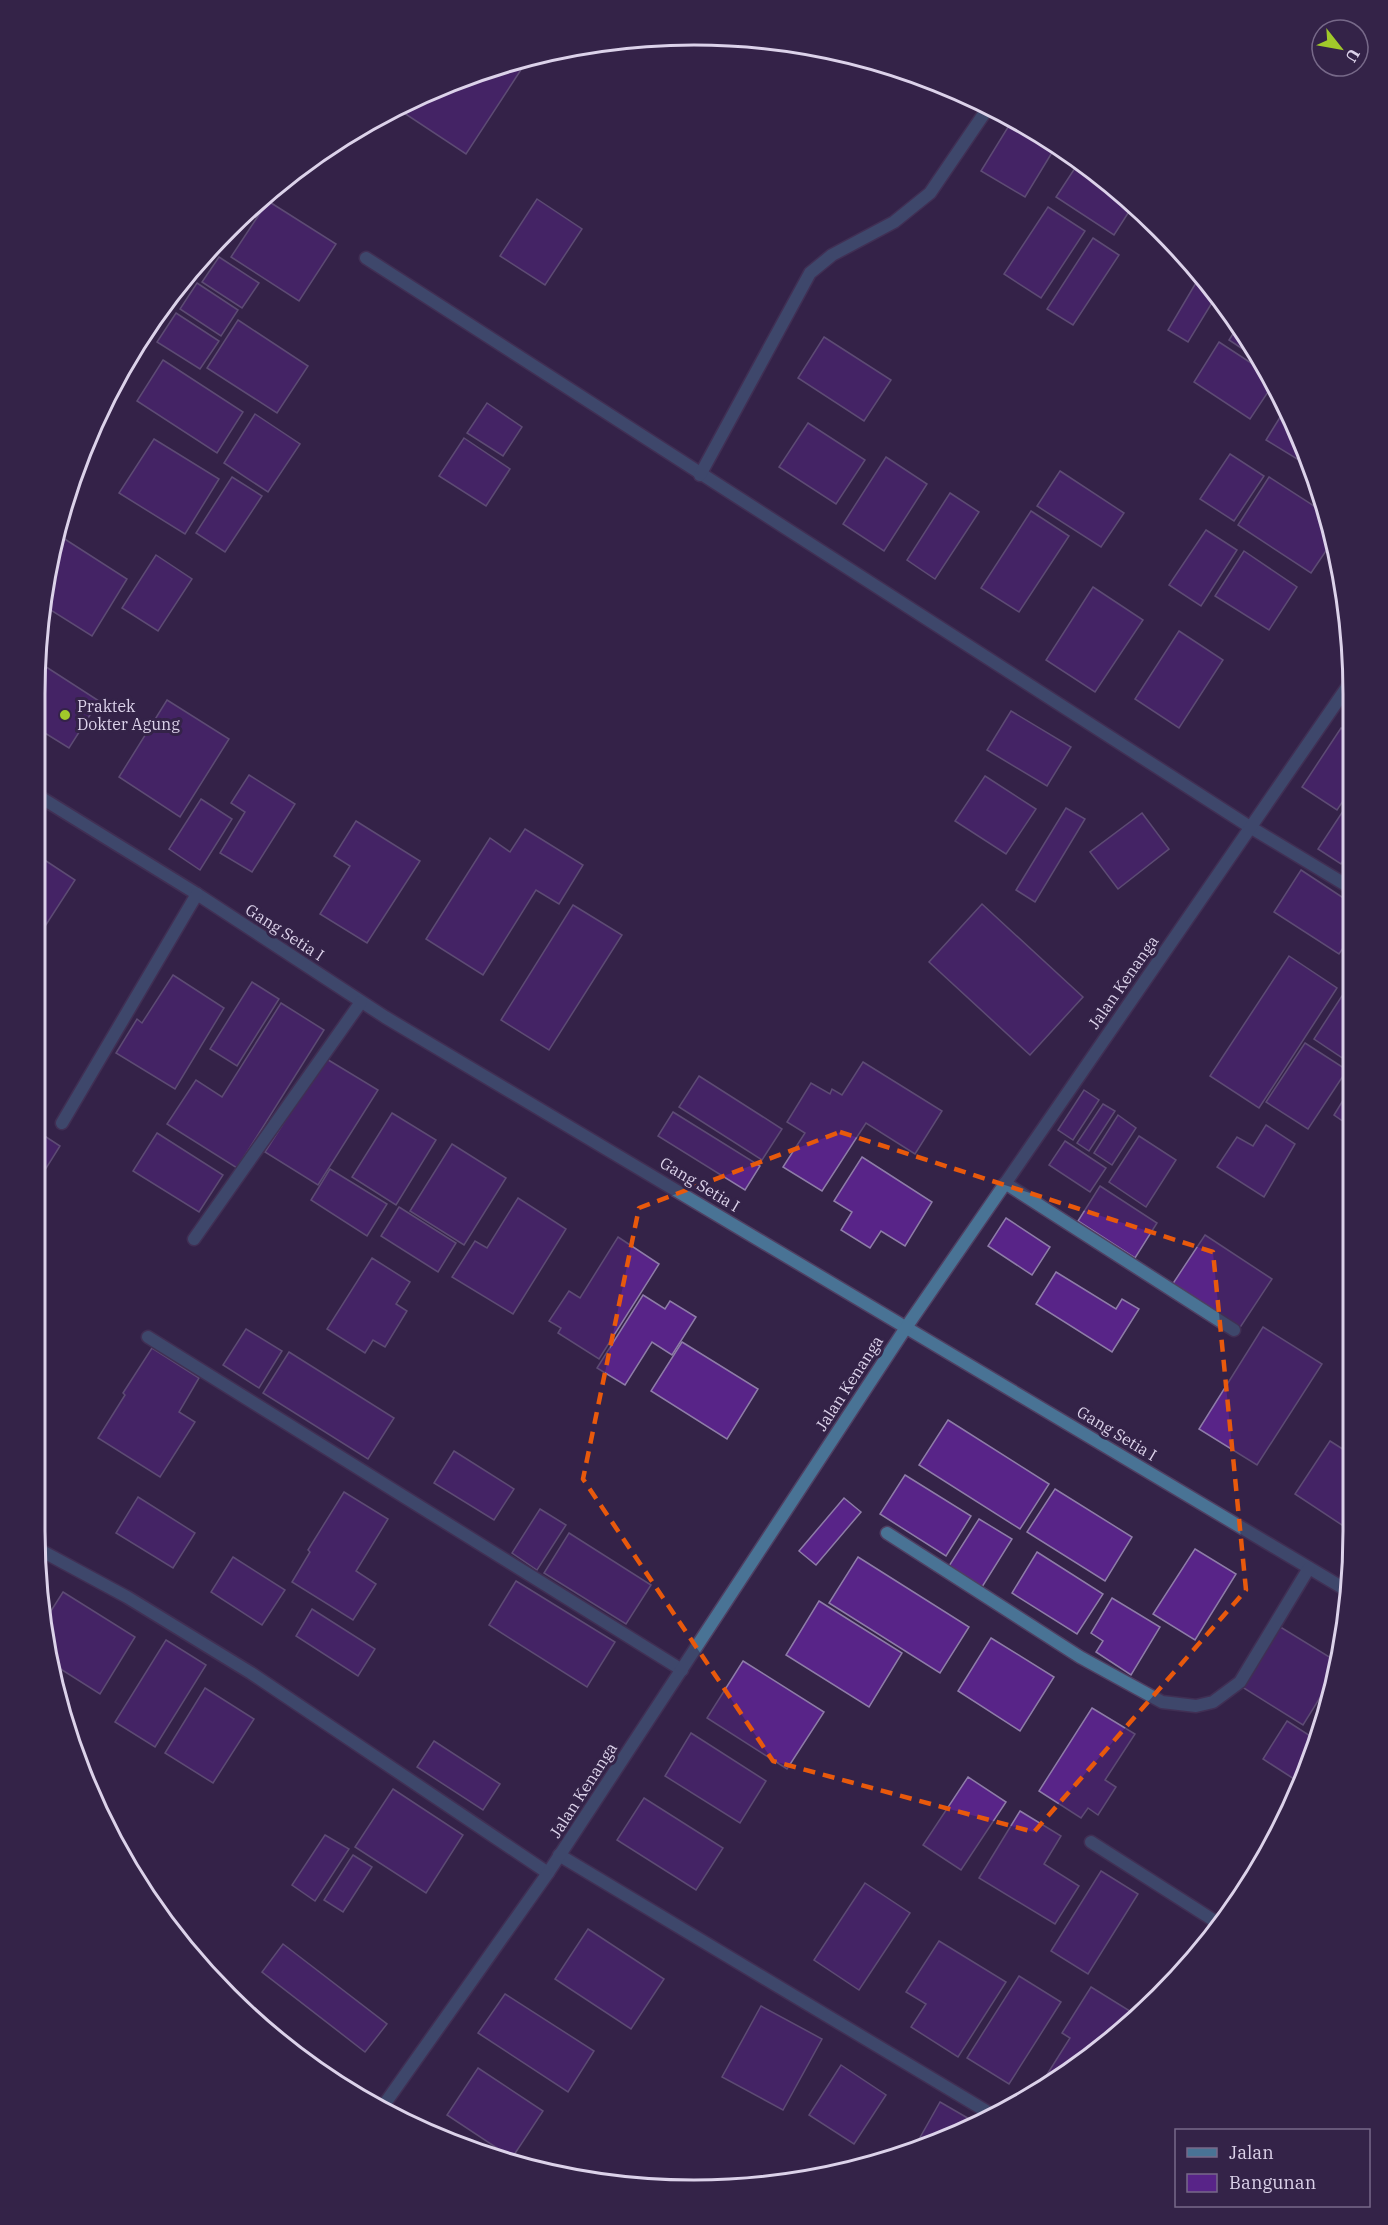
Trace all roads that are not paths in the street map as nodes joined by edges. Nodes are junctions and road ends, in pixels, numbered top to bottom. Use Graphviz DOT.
graph roads {
  1 [pos="984,114"];
  2 [pos="366,258"];
  3 [pos="700,475"];
  4 [pos="1343,693"];
  5 [pos="45,799"];
  6 [pos="1250,827"];
  7 [pos="1343,883"];
  8 [pos="197,894"];
  9 [pos="361,1002"];
  10 [pos="62,1123"];
  11 [pos="1005,1183"];
  12 [pos="194,1239"];
  13 [pos="907,1326"];
  14 [pos="1234,1330"];
  15 [pos="148,1337"];
  16 [pos="887,1533"];
  17 [pos="46,1553"];
  18 [pos="1309,1568"];
  19 [pos="1340,1587"];
  20 [pos="682,1670"];
  21 [pos="1091,1842"];
  22 [pos="559,1855"];
  23 [pos="548,1873"];
  24 [pos="1213,1920"];
  25 [pos="386,2102"];
  26 [pos="985,2111"];
  1 -- 3 [label="street"];
  2 -- 3 [label="street"];
  3 -- 6 [label="street"];
  4 -- 6 [label="street, Jalan Kenanga"];
  5 -- 8 [label="street, Gang Setia I"];
  6 -- 7 [label="street"];
  6 -- 11 [label="street, Jalan Kenanga"];
  8 -- 9 [label="street, Gang Setia I"];
  8 -- 10 [label="street"];
  9 -- 12 [label="street"];
  9 -- 13 [label="street, Gang Setia I"];
  11 -- 13 [label="street, Jalan Kenanga"];
  11 -- 14 [label="street"];
  13 -- 18 [label="street, Gang Setia I"];
  13 -- 20 [label="street, Jalan Kenanga"];
  15 -- 20 [label="street"];
  16 -- 18 [label="street"];
  17 -- 23 [label="street"];
  18 -- 19 [label="street, Gang Setia I"];
  20 -- 22 [label="street, Jalan Kenanga"];
  21 -- 24 [label="street"];
  22 -- 23 [label="street, Jalan Kenanga"];
  22 -- 26 [label="street"];
  23 -- 25 [label="street, Jalan Kenanga"];
}
